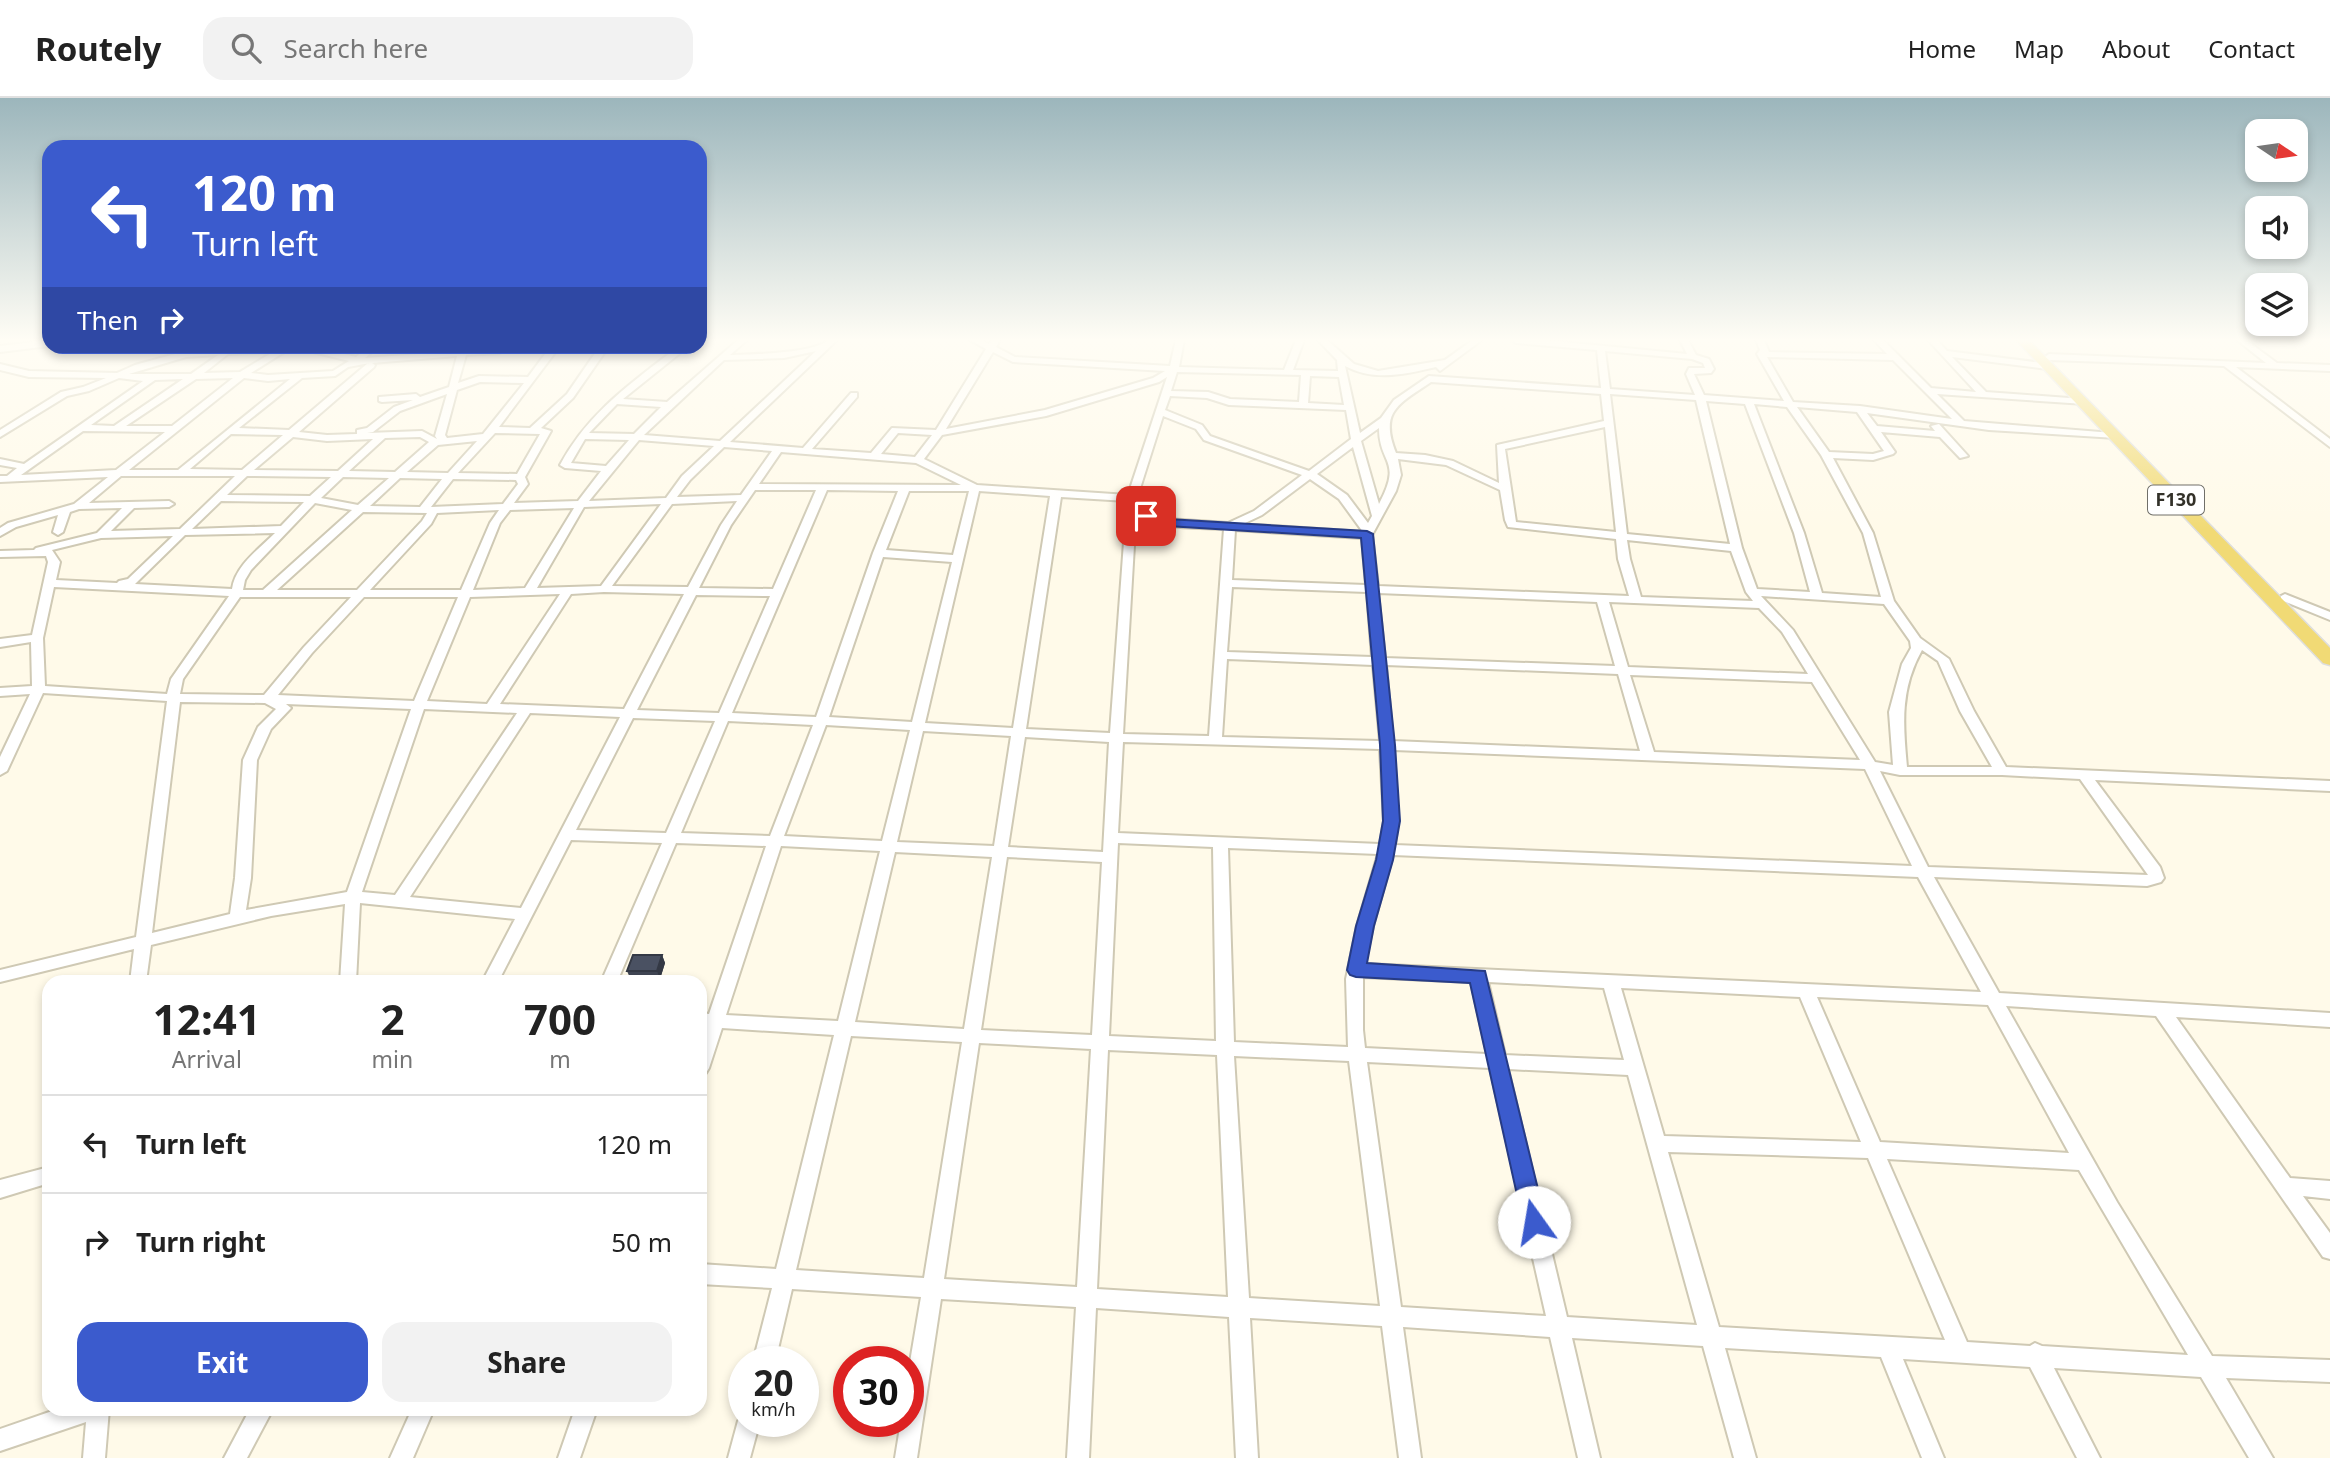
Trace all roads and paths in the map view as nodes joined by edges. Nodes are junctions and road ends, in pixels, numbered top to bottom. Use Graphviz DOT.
graph roads {
  1 [pos="48,403"];
  2 [pos="116,403"];
  3 [pos="154,403"];
  4 [pos="206,403"];
  5 [pos="264,403"];
  6 [pos="325,403"];
  7 [pos="412,403"];
  8 [pos="450,403"];
  9 [pos="512,403"];
  10 [pos="562,403"];
  11 [pos="612,403"];
  12 [pos="658,403"];
  13 [pos="765,403"];
  14 [pos="847,403"];
  15 [pos="957,403"];
  16 [pos="1078,403"];
  17 [pos="1163,403"];
  18 [pos="1265,403"];
  19 [pos="1349,403"];
  20 [pos="1397,403"];
  21 [pos="1607,403"];
  22 [pos="1702,403"];
  23 [pos="1749,403"];
  24 [pos="1784,403"];
  25 [pos="1942,403"];
  26 [pos="2083,403"];
  27 [pos="2091,403"];
  28 [pos="2277,403"];
  29 [pos="668,404"];
  30 [pos="1790,404"];
  31 [pos="1303,405"];
  32 [pos="1350,408"];
  33 [pos="1860,409"];
  34 [pos="1160,411"];
  35 [pos="1928,418"];
  36 [pos="1384,421"];
  37 [pos="1960,422"];
  38 [pos="1608,423"];
  39 [pos="118,427"];
  40 [pos="80,428"];
  41 [pos="173,429"];
  42 [pos="1875,429"];
  43 [pos="533,430"];
  44 [pos="229,431"];
  45 [pos="0,433"];
  46 [pos="489,433"];
  47 [pos="939,433"];
  48 [pos="1942,434"];
  49 [pos="287,435"];
  50 [pos="383,435"];
  51 [pos="583,436"];
  52 [pos="2113,436"];
  53 [pos="635,437"];
  54 [pos="327,438"];
  55 [pos="440,441"];
  56 [pos="1357,443"];
  57 [pos="722,444"];
  58 [pos="2330,444"];
  59 [pos="778,449"];
  60 [pos="805,451"];
  61 [pos="1392,456"];
  62 [pos="1826,456"];
  63 [pos="1963,456"];
  64 [pos="873,457"];
  65 [pos="921,461"];
  66 [pos="0,462"];
  67 [pos="25,467"];
  68 [pos="609,469"];
  69 [pos="119,471"];
  70 [pos="181,471"];
  71 [pos="343,473"];
  72 [pos="243,474"];
  73 [pos="397,474"];
  74 [pos="1311,475"];
  75 [pos="451,477"];
  76 [pos="520,477"];
  77 [pos="4,479"];
  78 [pos="752,486"];
  79 [pos="822,487"];
  80 [pos="909,487"];
  81 [pos="975,488"];
  82 [pos="1507,489"];
  83 [pos="1056,493"];
  84 [pos="220,498"];
  85 [pos="744,498"];
  86 [pos="1132,498"];
  87 [pos="313,499"];
  88 [pos="667,502"];
  89 [pos="169,504"];
  90 [pos="131,505"];
  91 [pos="581,505"];
  92 [pos="78,506"];
  93 [pos="360,509"];
  94 [pos="505,509"];
  95 [pos="429,510"];
  96 [pos="65,511"];
  97 [pos="1377,516"];
  98 [pos="1230,526"];
  99 [pos="283,529"];
  100 [pos="186,531"];
  101 [pos="58,532"];
  102 [pos="0,533"];
  103 [pos="1368,533"];
  104 [pos="101,536"];
  105 [pos="1620,536"];
  106 [pos="1736,548"];
  107 [pos="48,550"];
  108 [pos="879,552"];
  109 [pos="0,554"];
  110 [pos="959,559"];
  111 [pos="51,583"];
  112 [pos="1226,583"];
  113 [pos="90,585"];
  114 [pos="604,589"];
  115 [pos="1373,589"];
  116 [pos="568,590"];
  117 [pos="692,591"];
  118 [pos="529,592"];
  119 [pos="1752,592"];
  120 [pos="237,593"];
  121 [pos="266,593"];
  122 [pos="777,593"];
  123 [pos="361,594"];
  124 [pos="466,594"];
  125 [pos="1817,595"];
  126 [pos="2286,598"];
  127 [pos="1602,599"];
  128 [pos="1636,600"];
  129 [pos="1888,601"];
  130 [pos="1762,606"];
  131 [pos="2330,616"];
  132 [pos="37,638"];
  133 [pos="1916,641"];
  134 [pos="0,643"];
  135 [pos="2330,645"];
  136 [pos="1220,655"];
  137 [pos="2330,659"];
  138 [pos="1380,662"];
  139 [pos="1624,671"];
  140 [pos="1816,678"];
  141 [pos="39,689"];
  142 [pos="0,692"];
  143 [pos="174,698"];
  144 [pos="268,699"];
  145 [pos="418,705"];
  146 [pos="491,708"];
  147 [pos="526,709"];
  148 [pos="630,713"];
  149 [pos="724,717"];
  150 [pos="821,720"];
  151 [pos="918,726"];
  152 [pos="1018,733"];
  153 [pos="1115,738"];
  154 [pos="1215,740"];
  155 [pos="1387,745"];
  156 [pos="1648,756"];
  157 [pos="1870,765"];
  158 [pos="0,771"];
  159 [pos="1900,771"];
  160 [pos="2002,771"];
  161 [pos="2084,775"];
  162 [pos="2330,786"];
  163 [pos="567,835"];
  164 [pos="671,838"];
  165 [pos="775,841"];
  166 [pos="1220,842"];
  167 [pos="889,846"];
  168 [pos="1110,847"];
  169 [pos="1387,848"];
  170 [pos="1000,852"];
  171 [pos="1923,872"];
  172 [pos="353,897"];
  173 [pos="399,901"];
  174 [pos="527,914"];
  175 [pos="237,919"];
  176 [pos="141,942"];
  177 [pos="1356,970"];
  178 [pos="139,975"];
  179 [pos="348,975"];
  180 [pos="494,975"];
  181 [pos="612,975"];
  182 [pos="0,976"];
  183 [pos="1478,976"];
  184 [pos="1611,982"];
  185 [pos="1807,991"];
  186 [pos="1994,999"];
  187 [pos="2161,1009"];
  188 [pos="708,1020"];
  189 [pos="2330,1020"];
  190 [pos="845,1029"];
  191 [pos="971,1036"];
  192 [pos="1100,1042"];
  193 [pos="1224,1048"];
  194 [pos="1357,1056"];
  195 [pos="1497,1062"];
  196 [pos="1635,1069"];
  197 [pos="1656,1144"];
  198 [pos="1875,1150"];
  199 [pos="2085,1162"];
  200 [pos="42,1177"];
  201 [pos="2286,1186"];
  202 [pos="0,1189"];
  203 [pos="2330,1190"];
  204 [pos="2330,1250"];
  205 [pos="707,1274"];
  206 [pos="785,1280"];
  207 [pos="932,1289"];
  208 [pos="1086,1299"];
  209 [pos="1239,1308"];
  210 [pos="1391,1318"];
  211 [pos="1559,1328"];
  212 [pos="1711,1336"];
  213 [pos="768,1346"];
  214 [pos="1887,1346"];
  215 [pos="1959,1350"];
  216 [pos="2035,1354"];
  217 [pos="2207,1367"];
  218 [pos="2330,1371"];
  219 [pos="70,1416"];
  220 [pos="97,1416"];
  221 [pos="258,1416"];
  222 [pos="420,1416"];
  223 [pos="584,1416"];
  224 [pos="745,1437"];
  225 [pos="0,1440"];
  226 [pos="94,1458"];
  227 [pos="235,1458"];
  228 [pos="401,1458"];
  229 [pos="569,1458"];
  230 [pos="739,1458"];
  231 [pos="906,1458"];
  232 [pos="1078,1458"];
  233 [pos="1247,1458"];
  234 [pos="1410,1458"];
  235 [pos="1589,1458"];
  236 [pos="1745,1458"];
  237 [pos="1933,1458"];
  238 [pos="2089,1458"];
  239 [pos="2262,1458"];
  1 -- 45 [label="street"];
  2 -- 40 [label="street"];
  3 -- 39 [label="street"];
  4 -- 41 [label="street"];
  5 -- 44 [label="street"];
  6 -- 49 [label="street"];
  7 -- 54 [label="street"];
  8 -- 55 [label="street"];
  9 -- 46 [label="street"];
  10 -- 43 [label="street"];
  11 -- 51 [label="street"];
  12 -- 29 [label="street"];
  13 -- 57 [label="street"];
  14 -- 60 [label="street"];
  15 -- 47 [label="street"];
  16 -- 47 [label="street"];
  17 -- 34 [label="street"];
  18 -- 31 [label="street"];
  19 -- 32 [label="street"];
  20 -- 36 [label="street"];
  21 -- 38 [label="street"];
  22 -- 106 [label="street"];
  23 -- 125 [label="street"];
  24 -- 30 [label="street"];
  25 -- 37 [label="street"];
  26 -- 52 [label="main road, F130"];
  27 -- 126 [label="main road, F130"];
  28 -- 58 [label="street"];
  29 -- 53 [label="street"];
  30 -- 33 [label="street"];
  30 -- 62 [label="street"];
  31 -- 32 [label="street"];
  32 -- 56 [label="street"];
  33 -- 35 [label="street"];
  33 -- 42 [label="street"];
  34 -- 74 [label="street"];
  34 -- 86 [label="street"];
  35 -- 37 [label="street"];
  35 -- 48 [label="street"];
  36 -- 56 [label="street"];
  36 -- 61 [label="street"];
  37 -- 52 [label="street"];
  38 -- 82 [label="street"];
  38 -- 105 [label="street"];
  39 -- 40 [label="street"];
  39 -- 41 [label="street"];
  40 -- 67 [label="street"];
  41 -- 69 [label="street"];
  42 -- 48 [label="street"];
  42 -- 62 [label="street"];
  43 -- 46 [label="street"];
  43 -- 76 [label="street"];
  44 -- 49 [label="street"];
  44 -- 70 [label="street"];
  46 -- 55 [label="street"];
  46 -- 75 [label="street"];
  47 -- 64 [label="street"];
  47 -- 65 [label="street"];
  48 -- 63 [label="street"];
  49 -- 54 [label="street"];
  49 -- 72 [label="street"];
  50 -- 54 [label="street"];
  50 -- 55 [label="street"];
  50 -- 71 [label="street"];
  51 -- 53 [label="street"];
  51 -- 68 [label="street"];
  52 -- 137 [label="main road, F130"];
  53 -- 57 [label="street"];
  53 -- 68 [label="street"];
  55 -- 73 [label="street"];
  56 -- 74 [label="street"];
  56 -- 97 [label="street"];
  57 -- 59 [label="street"];
  57 -- 88 [label="street"];
  59 -- 60 [label="street"];
  59 -- 78 [label="street"];
  60 -- 64 [label="street"];
  61 -- 82 [label="street"];
  61 -- 97 [label="street"];
  62 -- 129 [label="street"];
  64 -- 65 [label="street"];
  65 -- 80 [label="street"];
  65 -- 81 [label="street"];
  66 -- 67 [label="street"];
  67 -- 77 [label="street"];
  68 -- 91 [label="street"];
  69 -- 70 [label="street"];
  69 -- 77 [label="street"];
  69 -- 92 [label="street"];
  70 -- 72 [label="street"];
  71 -- 72 [label="street"];
  71 -- 73 [label="street"];
  71 -- 87 [label="street"];
  72 -- 84 [label="street"];
  73 -- 75 [label="street"];
  73 -- 93 [label="street"];
  74 -- 98 [label="street"];
  74 -- 103 [label="street"];
  75 -- 76 [label="street"];
  75 -- 95 [label="street"];
  76 -- 94 [label="street"];
  78 -- 79 [label="street"];
  78 -- 85 [label="street"];
  79 -- 80 [label="street"];
  79 -- 122 [label="street"];
  80 -- 81 [label="street"];
  80 -- 108 [label="street"];
  81 -- 83 [label="street"];
  81 -- 110 [label="street"];
  82 -- 105 [label="street"];
  83 -- 86 [label="street"];
  83 -- 152 [label="street"];
  84 -- 87 [label="street"];
  84 -- 100 [label="street"];
  85 -- 88 [label="street"];
  85 -- 117 [label="street"];
  86 -- 98 [label="street"];
  86 -- 153 [label="street"];
  87 -- 93 [label="street"];
  87 -- 99 [label="street"];
  88 -- 91 [label="street"];
  88 -- 114 [label="street"];
  89 -- 90 [label="street"];
  90 -- 92 [label="street"];
  90 -- 104 [label="street"];
  91 -- 94 [label="street"];
  91 -- 118 [label="street"];
  92 -- 96 [label="street"];
  93 -- 95 [label="street"];
  93 -- 121 [label="street"];
  94 -- 95 [label="street"];
  94 -- 124 [label="street"];
  95 -- 123 [label="street"];
  96 -- 101 [label="street"];
  96 -- 102 [label="street"];
  97 -- 103 [label="street"];
  98 -- 103 [label="street"];
  98 -- 112 [label="street"];
  99 -- 100 [label="street"];
  99 -- 120 [label="street"];
  100 -- 104 [label="street"];
  100 -- 113 [label="street"];
  103 -- 115 [label="street"];
  104 -- 107 [label="street"];
  105 -- 106 [label="street"];
  105 -- 128 [label="street"];
  106 -- 119 [label="street"];
  107 -- 109 [label="street"];
  107 -- 111 [label="street"];
  108 -- 110 [label="street"];
  108 -- 150 [label="street"];
  110 -- 151 [label="street"];
  111 -- 113 [label="street"];
  111 -- 132 [label="street"];
  112 -- 115 [label="street"];
  112 -- 136 [label="street"];
  113 -- 120 [label="street"];
  114 -- 116 [label="street"];
  114 -- 117 [label="street"];
  115 -- 127 [label="street"];
  115 -- 138 [label="street"];
  116 -- 118 [label="street"];
  116 -- 146 [label="street"];
  117 -- 122 [label="street"];
  117 -- 148 [label="street"];
  118 -- 124 [label="street"];
  119 -- 125 [label="street"];
  119 -- 130 [label="street"];
  120 -- 121 [label="street"];
  120 -- 143 [label="street"];
  121 -- 123 [label="street"];
  122 -- 149 [label="street"];
  123 -- 124 [label="street"];
  123 -- 144 [label="street"];
  124 -- 145 [label="street"];
  125 -- 129 [label="street"];
  126 -- 131 [label="street"];
  126 -- 135 [label="main road, F130"];
  127 -- 128 [label="street"];
  127 -- 139 [label="street"];
  128 -- 130 [label="street"];
  129 -- 133 [label="street"];
  130 -- 140 [label="street"];
  132 -- 134 [label="street"];
  132 -- 141 [label="street"];
  133 -- 159 [label="street"];
  133 -- 160 [label="street"];
  136 -- 138 [label="street"];
  136 -- 154 [label="street"];
  138 -- 139 [label="street"];
  138 -- 155 [label="street"];
  139 -- 140 [label="street"];
  139 -- 156 [label="street"];
  140 -- 157 [label="street"];
  141 -- 142 [label="street"];
  141 -- 143 [label="street"];
  141 -- 158 [label="street"];
  143 -- 144 [label="street"];
  143 -- 176 [label="street"];
  144 -- 145 [label="street"];
  144 -- 175 [label="street"];
  145 -- 146 [label="street"];
  145 -- 172 [label="street"];
  146 -- 147 [label="street"];
  147 -- 148 [label="street"];
  147 -- 173 [label="street"];
  148 -- 149 [label="street"];
  148 -- 163 [label="street"];
  149 -- 150 [label="street"];
  149 -- 164 [label="street"];
  150 -- 151 [label="street"];
  150 -- 165 [label="street"];
  151 -- 152 [label="street"];
  151 -- 167 [label="street"];
  152 -- 153 [label="street"];
  152 -- 170 [label="street"];
  153 -- 154 [label="street"];
  153 -- 168 [label="street"];
  154 -- 155 [label="street"];
  155 -- 156 [label="street"];
  155 -- 169 [label="street"];
  156 -- 157 [label="street"];
  157 -- 159 [label="street"];
  157 -- 171 [label="street"];
  159 -- 160 [label="street"];
  160 -- 161 [label="street"];
  161 -- 162 [label="street"];
  161 -- 171 [label="street"];
  163 -- 164 [label="street"];
  163 -- 174 [label="street"];
  164 -- 165 [label="street"];
  164 -- 181 [label="street"];
  165 -- 167 [label="street"];
  165 -- 188 [label="street"];
  166 -- 168 [label="street"];
  166 -- 169 [label="street"];
  166 -- 193 [label="street"];
  167 -- 170 [label="street"];
  167 -- 190 [label="street"];
  168 -- 170 [label="street"];
  168 -- 192 [label="street"];
  169 -- 171 [label="street"];
  169 -- 177 [label="street"];
  170 -- 191 [label="street"];
  171 -- 186 [label="street"];
  172 -- 173 [label="street"];
  172 -- 175 [label="street"];
  172 -- 179 [label="street"];
  173 -- 174 [label="street"];
  174 -- 180 [label="street"];
  175 -- 176 [label="street"];
  176 -- 178 [label="street"];
  176 -- 182 [label="street"];
  177 -- 183 [label="street"];
  177 -- 194 [label="street"];
  183 -- 184 [label="street"];
  183 -- 195 [label="street"];
  184 -- 185 [label="street"];
  184 -- 196 [label="street"];
  185 -- 186 [label="street"];
  185 -- 198 [label="street"];
  186 -- 187 [label="street"];
  186 -- 199 [label="street"];
  187 -- 189 [label="street"];
  187 -- 201 [label="street"];
  188 -- 190 [label="street"];
  190 -- 191 [label="street"];
  190 -- 206 [label="street"];
  191 -- 192 [label="street"];
  191 -- 207 [label="street"];
  192 -- 193 [label="street"];
  192 -- 208 [label="street"];
  193 -- 194 [label="street"];
  193 -- 209 [label="street"];
  194 -- 195 [label="street"];
  194 -- 210 [label="street"];
  195 -- 196 [label="street"];
  195 -- 211 [label="street"];
  196 -- 197 [label="street"];
  197 -- 198 [label="street"];
  197 -- 212 [label="street"];
  198 -- 199 [label="street"];
  198 -- 215 [label="street"];
  199 -- 217 [label="street"];
  200 -- 202 [label="street"];
  201 -- 203 [label="street"];
  201 -- 204 [label="street"];
  205 -- 206 [label="street"];
  206 -- 207 [label="street"];
  206 -- 213 [label="street"];
  207 -- 208 [label="street"];
  207 -- 231 [label="street"];
  208 -- 209 [label="street"];
  208 -- 232 [label="street"];
  209 -- 210 [label="street"];
  209 -- 233 [label="street"];
  210 -- 211 [label="street"];
  210 -- 234 [label="street"];
  211 -- 212 [label="street"];
  211 -- 235 [label="street"];
  212 -- 214 [label="street"];
  212 -- 236 [label="street"];
  214 -- 215 [label="street"];
  214 -- 237 [label="street"];
  215 -- 216 [label="street"];
  216 -- 217 [label="street"];
  216 -- 238 [label="street"];
  217 -- 218 [label="street"];
  217 -- 239 [label="street"];
  219 -- 225 [label="street"];
  220 -- 226 [label="street"];
  221 -- 227 [label="street"];
  222 -- 228 [label="street"];
  223 -- 229 [label="street"];
  224 -- 230 [label="street"];
}
